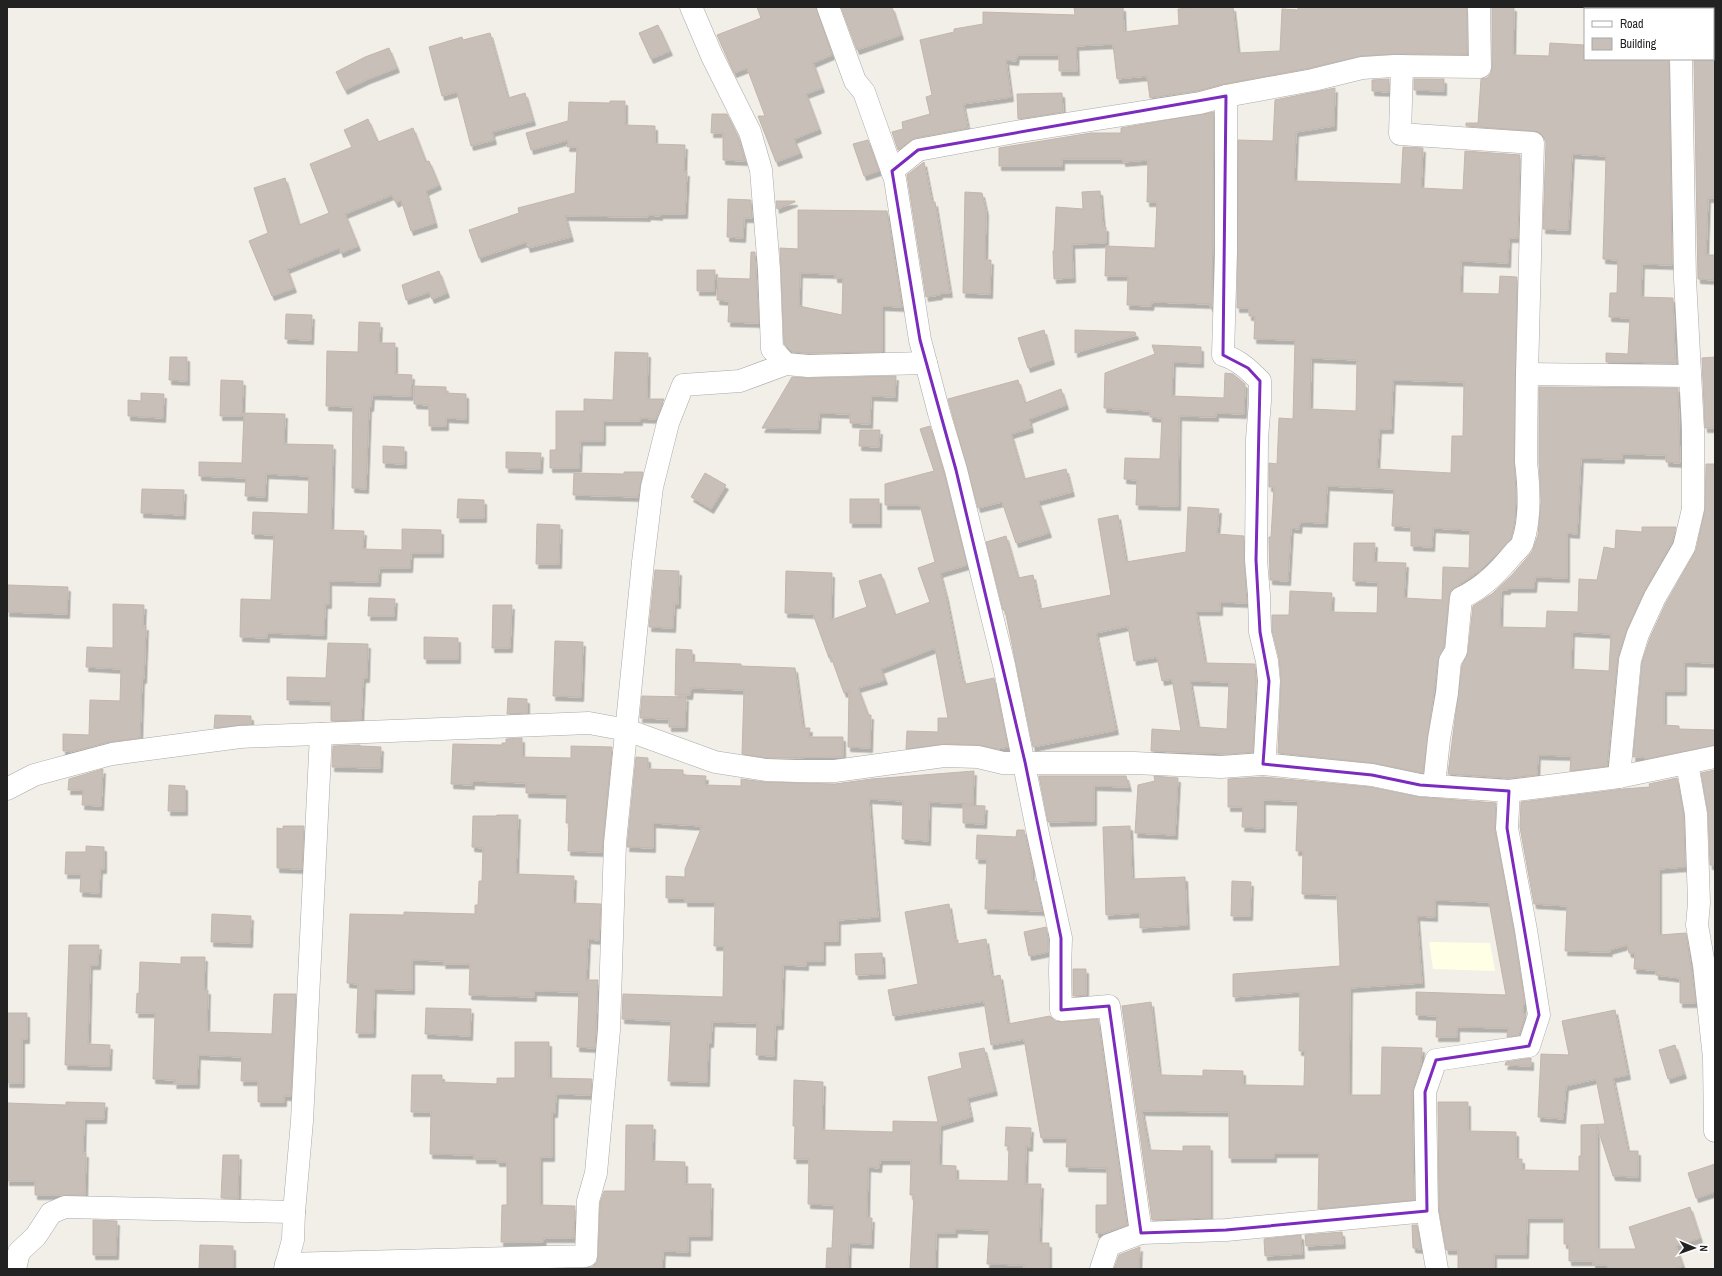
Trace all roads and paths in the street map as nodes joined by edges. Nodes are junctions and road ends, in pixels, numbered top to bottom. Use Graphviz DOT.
graph roads {
  1 [pos="692,7"];
  2 [pos="828,7"];
  3 [pos="1479,7"];
  4 [pos="1681,60"];
  5 [pos="1402,66"];
  6 [pos="1226,96"];
  7 [pos="892,171"];
  8 [pos="926,363"];
  9 [pos="786,364"];
  10 [pos="1528,374"];
  11 [pos="1690,376"];
  12 [pos="627,730"];
  13 [pos="321,734"];
  14 [pos="1715,757"];
  15 [pos="1025,762"];
  16 [pos="1687,763"];
  17 [pos="1263,764"];
  18 [pos="1619,778"];
  19 [pos="1434,786"];
  20 [pos="7,789"];
  21 [pos="1509,791"];
  22 [pos="1707,903"];
  23 [pos="1715,1131"];
  24 [pos="1428,1211"];
  25 [pos="294,1212"];
  26 [pos="1141,1233"];
  27 [pos="286,1266"];
  28 [pos="15,1269"];
  29 [pos="1101,1269"];
  30 [pos="1437,1269"];
  1 -- 9 [label="street"];
  2 -- 7 [label="street"];
  3 -- 5 [label="street"];
  4 -- 11 [label="street"];
  5 -- 6 [label="street"];
  5 -- 10 [label="street"];
  6 -- 7 [label="street"];
  6 -- 17 [label="street"];
  7 -- 8 [label="street"];
  8 -- 9 [label="street"];
  8 -- 15 [label="street"];
  9 -- 12 [label="street"];
  10 -- 11 [label="street"];
  10 -- 19 [label="street"];
  11 -- 18 [label="street"];
  12 -- 13 [label="street"];
  12 -- 15 [label="street"];
  12 -- 27 [label="street"];
  13 -- 20 [label="street"];
  13 -- 25 [label="street"];
  14 -- 16 [label="street"];
  15 -- 17 [label="street"];
  15 -- 26 [label="street"];
  16 -- 18 [label="street"];
  16 -- 22 [label="street"];
  17 -- 19 [label="street"];
  18 -- 21 [label="street"];
  19 -- 21 [label="street"];
  21 -- 24 [label="street"];
  22 -- 23 [label="street"];
  24 -- 26 [label="street"];
  24 -- 30 [label="street"];
  25 -- 27 [label="street"];
  25 -- 28 [label="street"];
  26 -- 29 [label="street"];
}
